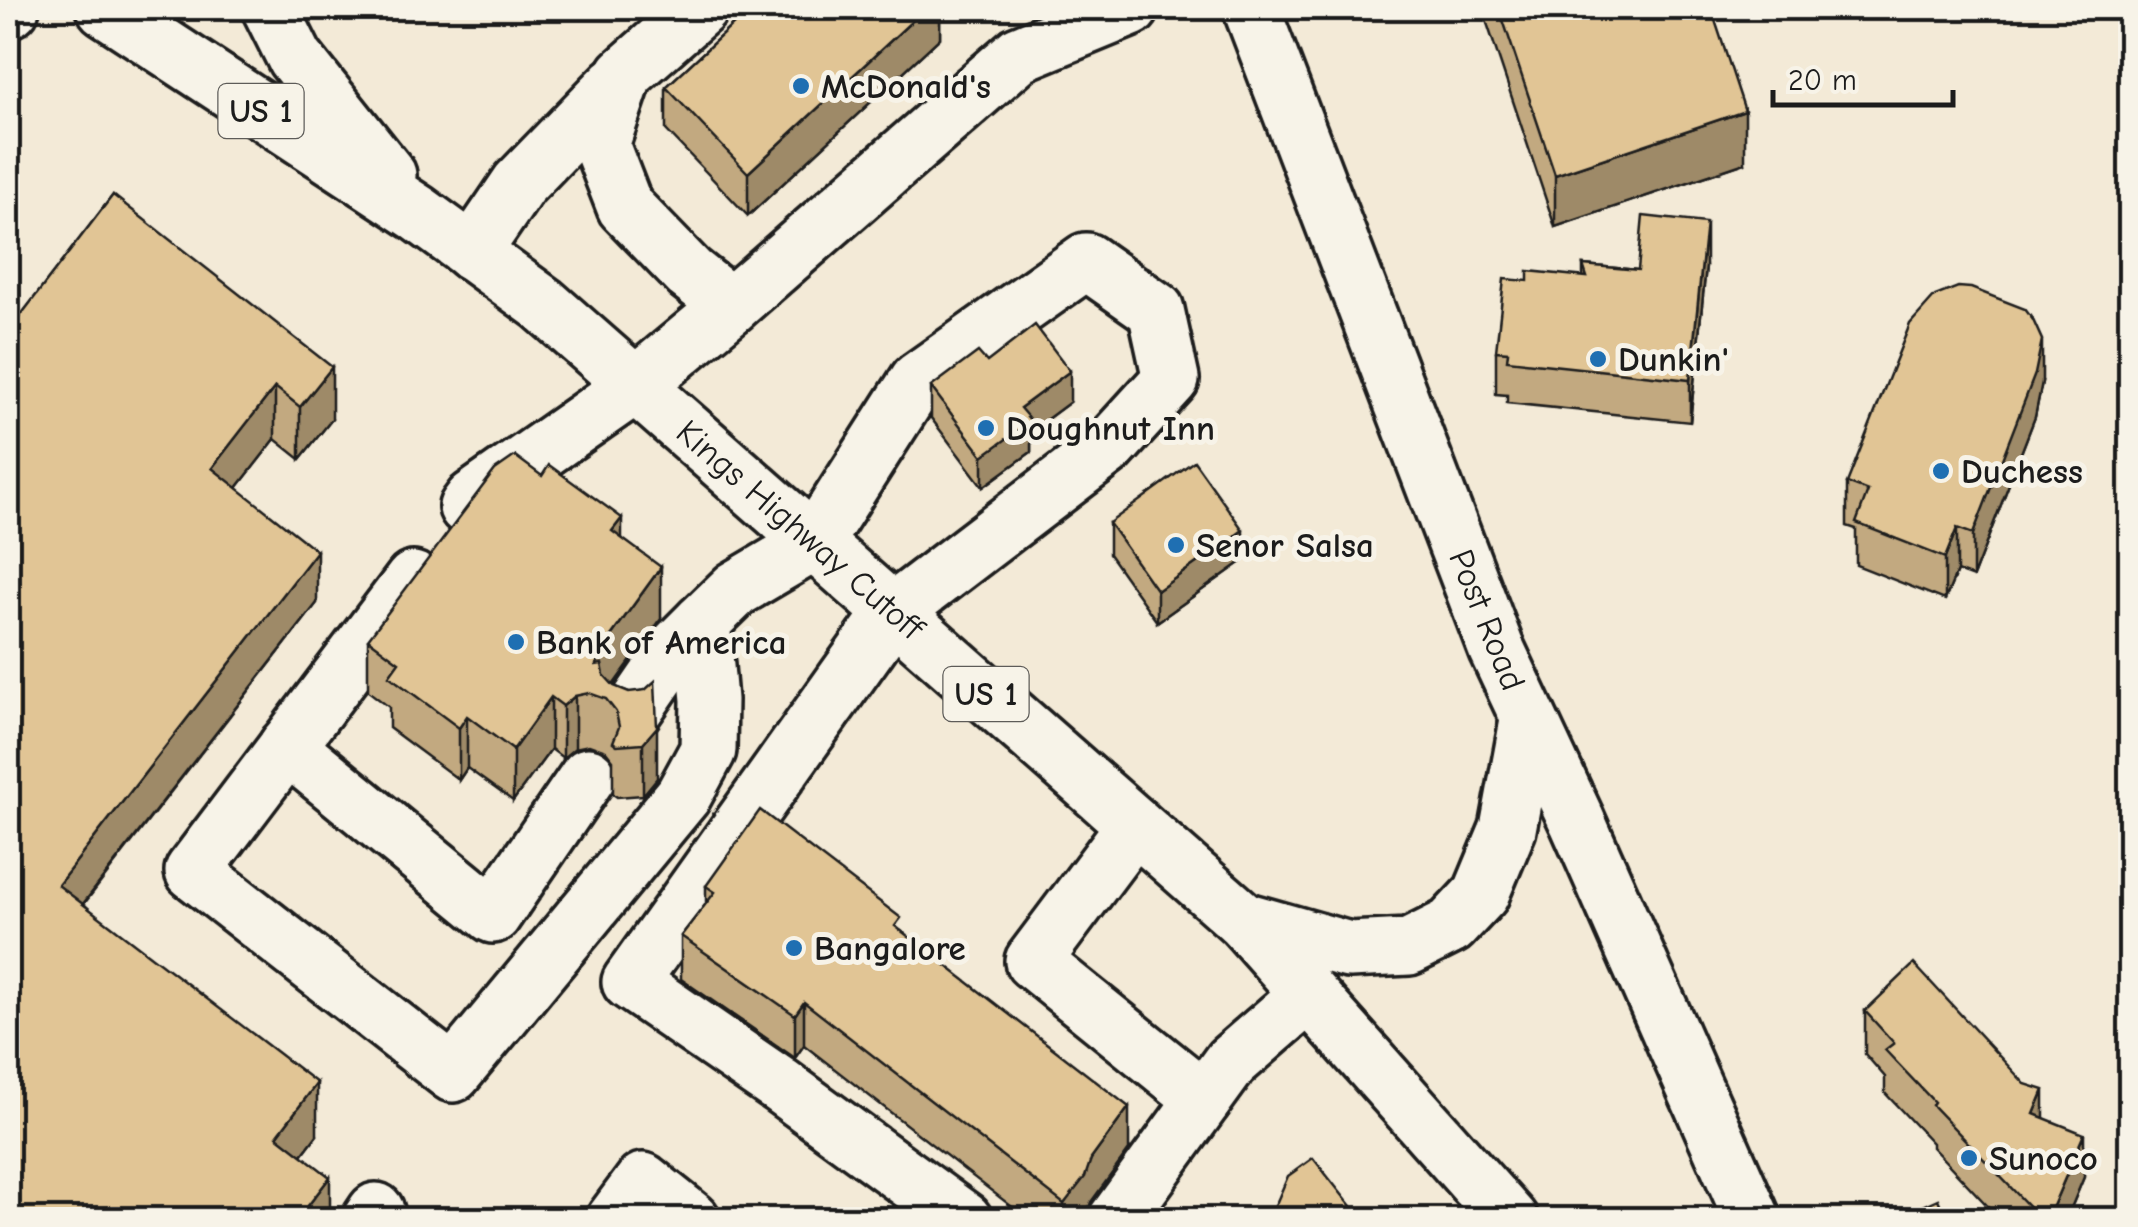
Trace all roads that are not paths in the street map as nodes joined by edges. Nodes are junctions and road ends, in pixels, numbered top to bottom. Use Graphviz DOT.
graph roads {
  1 [pos="270,8"];
  2 [pos="700,8"];
  3 [pos="1131,8"];
  4 [pos="1251,8"];
  5 [pos="117,11"];
  6 [pos="1044,23"];
  7 [pos="625,74"];
  8 [pos="418,213"];
  9 [pos="472,253"];
  10 [pos="731,306"];
  11 [pos="636,385"];
  12 [pos="814,543"];
  13 [pos="893,612"];
  14 [pos="702,622"];
  15 [pos="632,713"];
  16 [pos="1528,721"];
  17 [pos="287,746"];
  18 [pos="588,776"];
  19 [pos="1135,825"];
  20 [pos="1243,920"];
  21 [pos="1308,995"];
  22 [pos="1204,1099"];
  23 [pos="614,1220"];
  24 [pos="692,1220"];
  25 [pos="964,1220"];
  26 [pos="1116,1220"];
  27 [pos="1510,1220"];
  28 [pos="1753,1220"];
  1 -- 8 [label="main road"];
  2 -- 7 [label="main road"];
  3 -- 6 [label="main road"];
  4 -- 16 [label="main road, Post Road"];
  5 -- 8 [label="main road, Kings Highway Cutoff / US 1"];
  6 -- 10 [label="main road"];
  7 -- 9 [label="main road"];
  7 -- 10 [label="main road"];
  8 -- 9 [label="main road, Kings Highway Cutoff / US 1"];
  9 -- 11 [label="main road, Kings Highway Cutoff / US 1"];
  10 -- 11 [label="main road"];
  11 -- 12 [label="main road, Kings Highway Cutoff / US 1"];
  11 -- 17 [label="main road"];
  12 -- 13 [label="main road, Kings Highway Cutoff / US 1"];
  12 -- 13 [label="main road"];
  12 -- 14 [label="main road"];
  13 -- 19 [label="main road, Kings Highway Cutoff / US 1"];
  13 -- 25 [label="main road"];
  14 -- 15 [label="main road"];
  14 -- 17 [label="main road"];
  16 -- 20 [label="main road"];
  16 -- 28 [label="main road, Post Road"];
  17 -- 18 [label="main road"];
  19 -- 20 [label="main road, Kings Highway Cutoff / US 1"];
  19 -- 22 [label="main road"];
  20 -- 21 [label="main road, Kings Highway Cutoff / US 1"];
  21 -- 22 [label="main road"];
  21 -- 27 [label="main road, Kings Highway Cutoff / US 1"];
  22 -- 26 [label="main road"];
  23 -- 24 [label="main road"];
}
